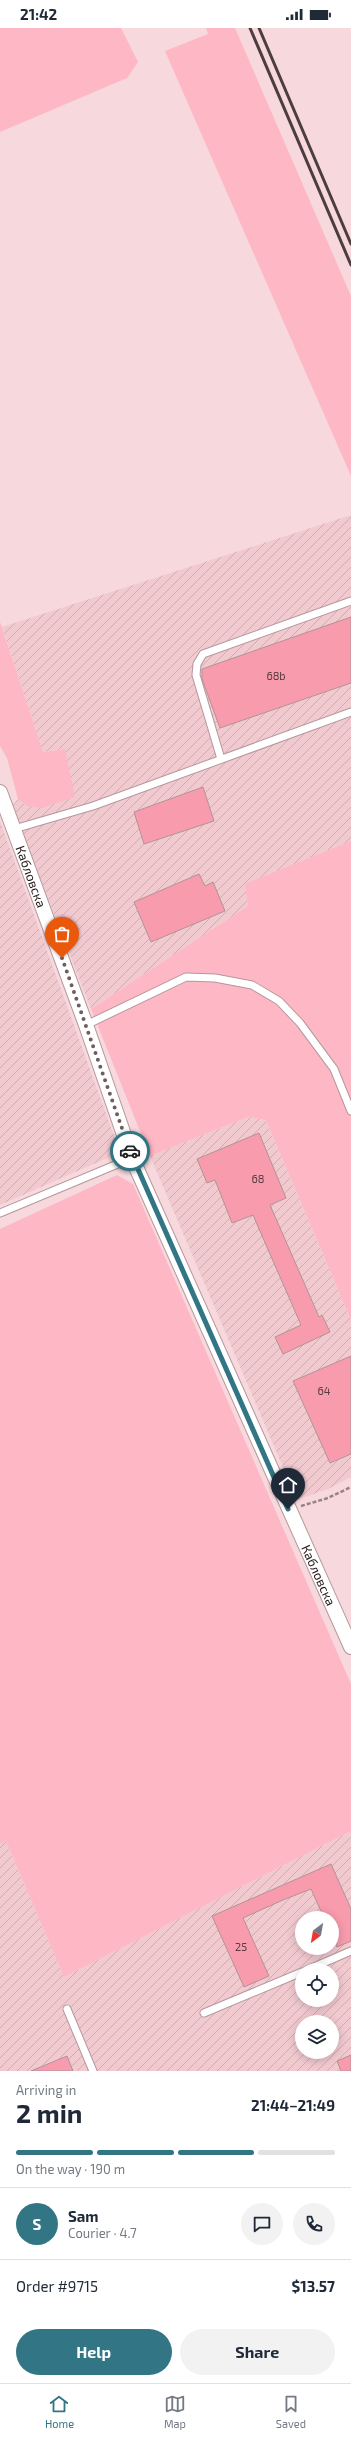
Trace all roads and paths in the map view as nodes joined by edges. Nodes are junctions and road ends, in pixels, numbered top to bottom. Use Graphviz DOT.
graph roads {
  1 [pos="351,601"];
  2 [pos="351,712"];
  3 [pos="221,759"];
  4 [pos="0,792"];
  5 [pos="14,829"];
  6 [pos="86,1025"];
  7 [pos="351,1111"];
  8 [pos="132,1158"];
  9 [pos="0,1213"];
  10 [pos="351,1487"];
  11 [pos="288,1509"];
  12 [pos="351,1647"];
  13 [pos="351,1951"];
  14 [pos="323,1963"];
  15 [pos="295,1975"];
  16 [pos="66,2008"];
  17 [pos="204,2014"];
  18 [pos="93,2071"];
  1 -- 3 [label="lane"];
  2 -- 3 [label="lane"];
  3 -- 5 [label="lane"];
  4 -- 5 [label="street, Кабловска"];
  5 -- 6 [label="street, Кабловска"];
  6 -- 7 [label="lane"];
  6 -- 8 [label="street, Кабловска"];
  8 -- 9 [label="lane"];
  8 -- 11 [label="street, Кабловска"];
  10 -- 11 [label="path"];
  11 -- 12 [label="street, Кабловска"];
  13 -- 14 [label="lane"];
  15 -- 17 [label="lane"];
  16 -- 18 [label="lane"];
}
